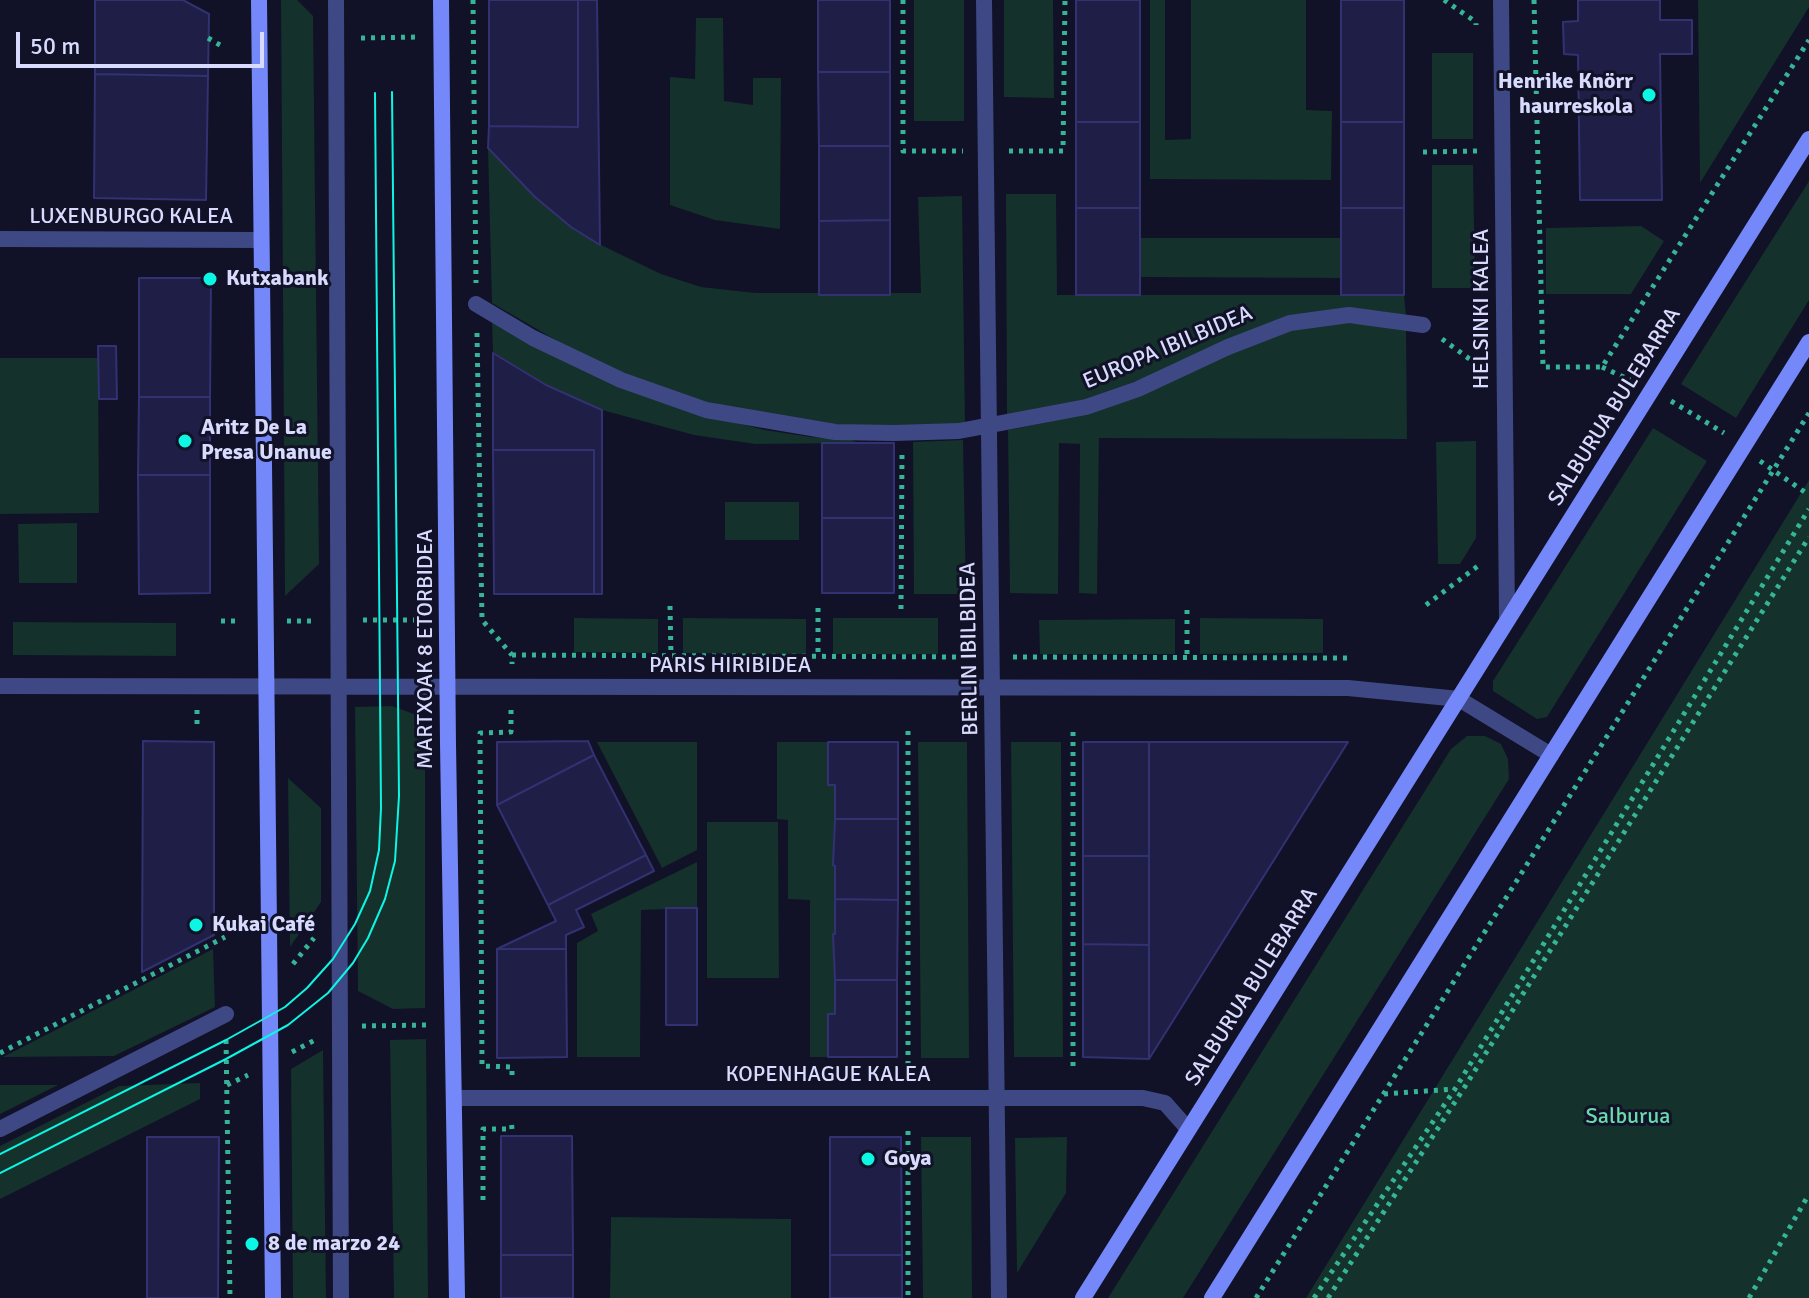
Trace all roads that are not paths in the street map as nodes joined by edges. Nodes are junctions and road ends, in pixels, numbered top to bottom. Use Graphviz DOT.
graph roads {
  1 [pos="259,0"];
  2 [pos="336,0"];
  3 [pos="441,0"];
  4 [pos="984,0"];
  5 [pos="1501,0"];
  6 [pos="1809,139"];
  7 [pos="0,239"];
  8 [pos="261,240"];
  9 [pos="476,304"];
  10 [pos="1423,325"];
  11 [pos="1809,342"];
  12 [pos="989,426"];
  13 [pos="1507,618"];
  14 [pos="266,685"];
  15 [pos="0,686"];
  16 [pos="337,687"];
  17 [pos="992,687"];
  18 [pos="449,688"];
  19 [pos="1459,699"];
  20 [pos="1551,755"];
  21 [pos="226,1014"];
  22 [pos="455,1098"];
  23 [pos="997,1098"];
  24 [pos="0,1129"];
  25 [pos="1188,1129"];
  26 [pos="273,1298"];
  27 [pos="341,1298"];
  28 [pos="457,1298"];
  29 [pos="999,1298"];
  30 [pos="1083,1298"];
  31 [pos="1212,1298"];
  1 -- 8 [label="street"];
  2 -- 16 [label="street"];
  3 -- 18 [label="street, MARTXOAK 8 ETORBIDEA"];
  4 -- 12 [label="street, BERLIN IBILBIDEA"];
  5 -- 13 [label="street, HELSINKI KALEA"];
  6 -- 13 [label="street, SALBURUA BULEBARRA"];
  7 -- 8 [label="street, LUXENBURGO KALEA"];
  8 -- 14 [label="street"];
  9 -- 12 [label="street, EUROPA IBILBIDEA"];
  10 -- 12 [label="street, EUROPA IBILBIDEA"];
  11 -- 20 [label="street"];
  12 -- 17 [label="street, BERLIN IBILBIDEA"];
  13 -- 19 [label="street, SALBURUA BULEBARRA"];
  14 -- 15 [label="street, PARIS HIRIBIDEA"];
  14 -- 16 [label="street, PARIS HIRIBIDEA"];
  14 -- 26 [label="street"];
  16 -- 18 [label="street, PARIS HIRIBIDEA"];
  16 -- 27 [label="street"];
  17 -- 18 [label="street, PARIS HIRIBIDEA"];
  17 -- 19 [label="street, PARIS HIRIBIDEA"];
  17 -- 23 [label="street, BERLIN IBILBIDEA"];
  18 -- 22 [label="street, MARTXOAK 8 ETORBIDEA"];
  19 -- 20 [label="street"];
  19 -- 25 [label="street, SALBURUA BULEBARRA"];
  20 -- 31 [label="street"];
  21 -- 24 [label="street"];
  22 -- 23 [label="street, KOPENHAGUE KALEA"];
  22 -- 28 [label="street, MARTXOAK 8 ETORBIDEA"];
  23 -- 25 [label="street, KOPENHAGUE KALEA"];
  23 -- 29 [label="street, BERLIN IBILBIDEA"];
  25 -- 30 [label="street, SALBURUA BULEBARRA"];
}
